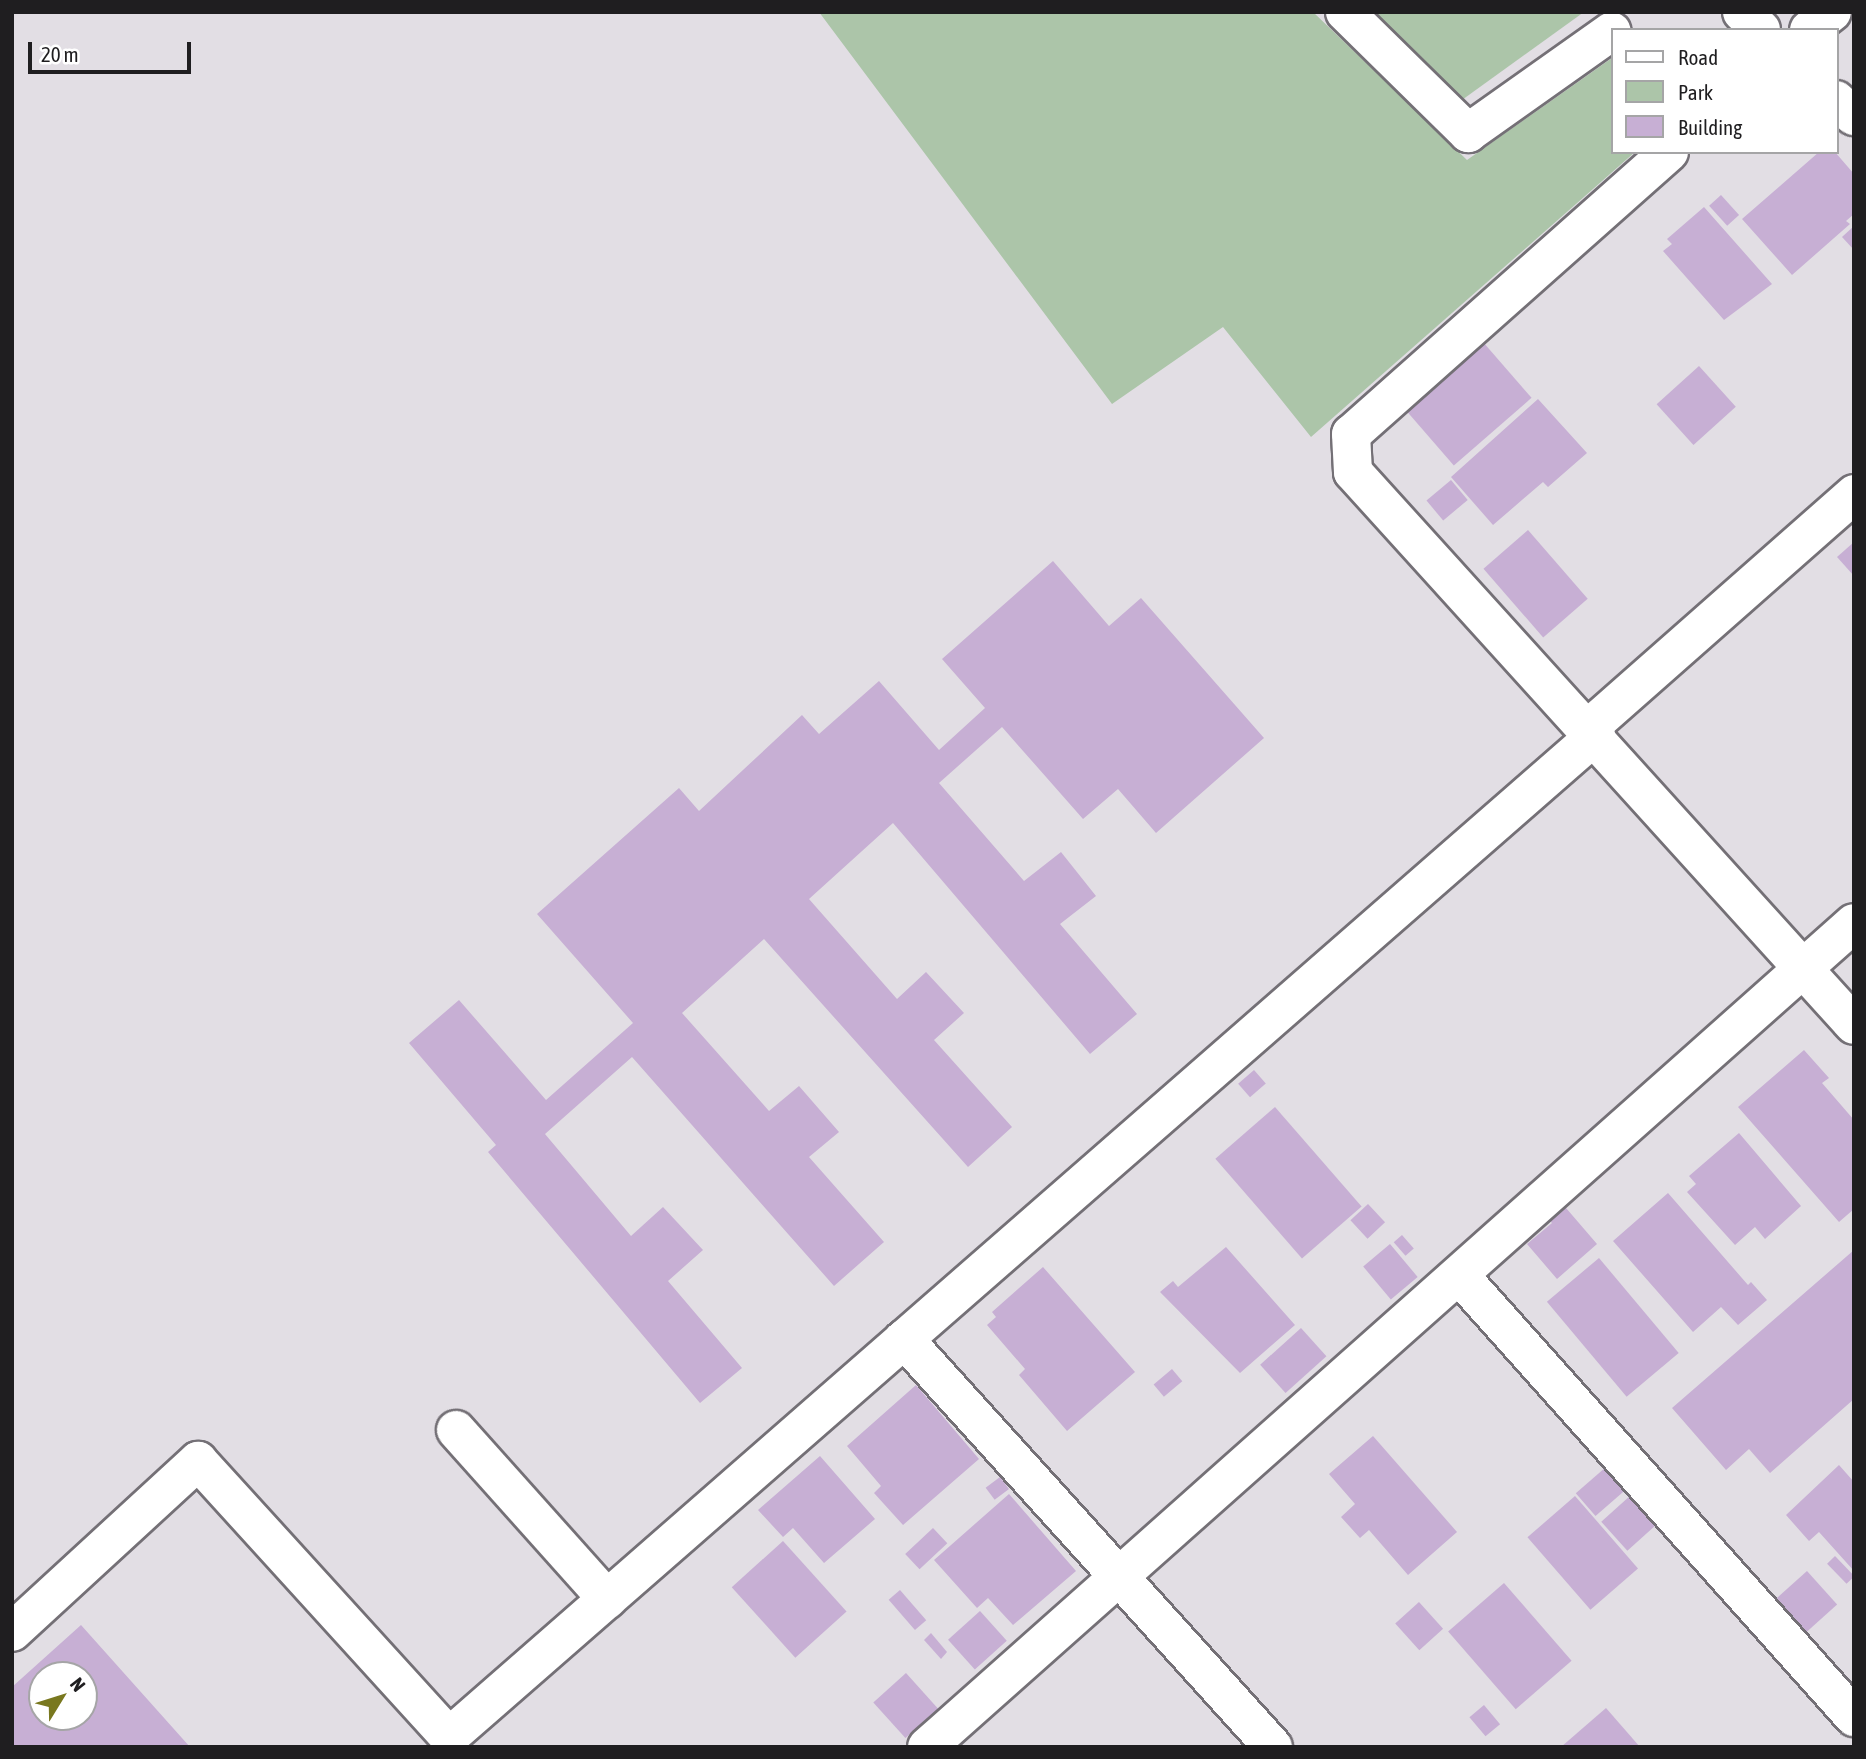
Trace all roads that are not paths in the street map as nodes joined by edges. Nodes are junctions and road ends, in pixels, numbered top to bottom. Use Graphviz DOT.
graph roads {
  1 [pos="1345,12"];
  2 [pos="1639,12"];
  3 [pos="1742,12"];
  4 [pos="1832,12"];
  5 [pos="1616,28"];
  6 [pos="1759,28"];
  7 [pos="1812,28"];
  8 [pos="1610,32"];
  9 [pos="1838,102"];
  10 [pos="1854,116"];
  11 [pos="1667,154"];
  12 [pos="1854,494"];
  13 [pos="1592,732"];
  14 [pos="1854,923"];
  15 [pos="1803,969"];
  16 [pos="1854,1025"];
  17 [pos="1459,1275"];
  18 [pos="904,1339"];
  19 [pos="456,1430"];
  20 [pos="1119,1576"];
  21 [pos="607,1599"];
  22 [pos="12,1632"];
  23 [pos="1854,1717"];
  24 [pos="927,1747"];
  25 [pos="1273,1747"];
  1 -- 8 [label="street"];
  2 -- 5 [label="street"];
  3 -- 6 [label="street"];
  4 -- 7 [label="street"];
  9 -- 10 [label="street"];
  11 -- 13 [label="street"];
  12 -- 13 [label="street"];
  13 -- 15 [label="street"];
  13 -- 18 [label="street"];
  14 -- 15 [label="street"];
  15 -- 16 [label="street"];
  15 -- 17 [label="street"];
  17 -- 20 [label="street"];
  17 -- 23 [label="street"];
  18 -- 20 [label="street"];
  18 -- 21 [label="street"];
  19 -- 21 [label="street"];
  20 -- 24 [label="street"];
  20 -- 25 [label="street"];
  21 -- 22 [label="street"];
}
